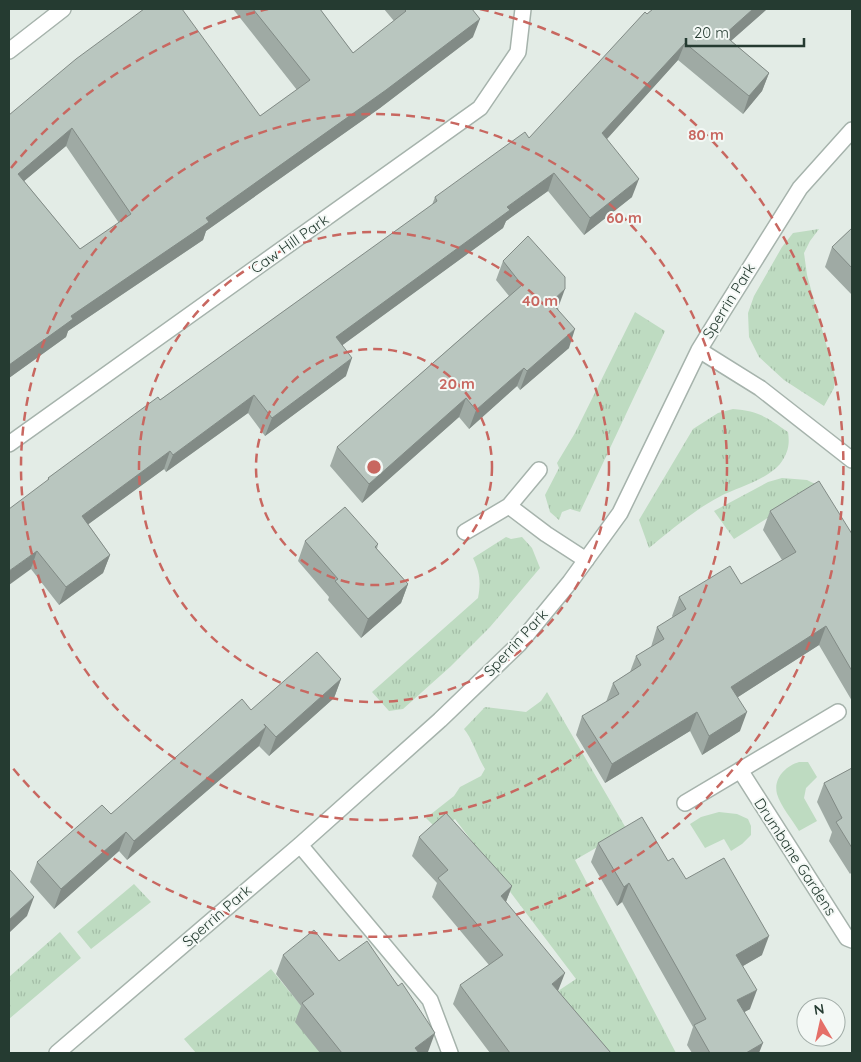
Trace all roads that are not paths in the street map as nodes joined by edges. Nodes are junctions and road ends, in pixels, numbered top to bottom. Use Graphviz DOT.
graph roads {
  1 [pos="63,9"];
  2 [pos="524,9"];
  3 [pos="45,14"];
  4 [pos="9,51"];
  5 [pos="852,130"];
  6 [pos="699,350"];
  7 [pos="9,444"];
  8 [pos="852,460"];
  9 [pos="539,470"];
  10 [pos="509,506"];
  11 [pos="465,532"];
  12 [pos="586,560"];
  13 [pos="838,712"];
  14 [pos="740,770"];
  15 [pos="685,803"];
  16 [pos="300,845"];
  17 [pos="852,940"];
  18 [pos="57,1053"];
  19 [pos="450,1053"];
  1 -- 3 [label="street"];
  2 -- 7 [label="street, Caw Hill Park"];
  3 -- 4 [label="street"];
  5 -- 6 [label="street, Sperrin Park"];
  6 -- 8 [label="street"];
  6 -- 12 [label="street, Sperrin Park"];
  9 -- 10 [label="street"];
  10 -- 11 [label="street"];
  10 -- 12 [label="street"];
  12 -- 16 [label="street, Sperrin Park"];
  13 -- 14 [label="street"];
  14 -- 15 [label="street"];
  14 -- 17 [label="street, Drumbane Gardens"];
  16 -- 18 [label="street, Sperrin Park"];
  16 -- 19 [label="street"];
}
